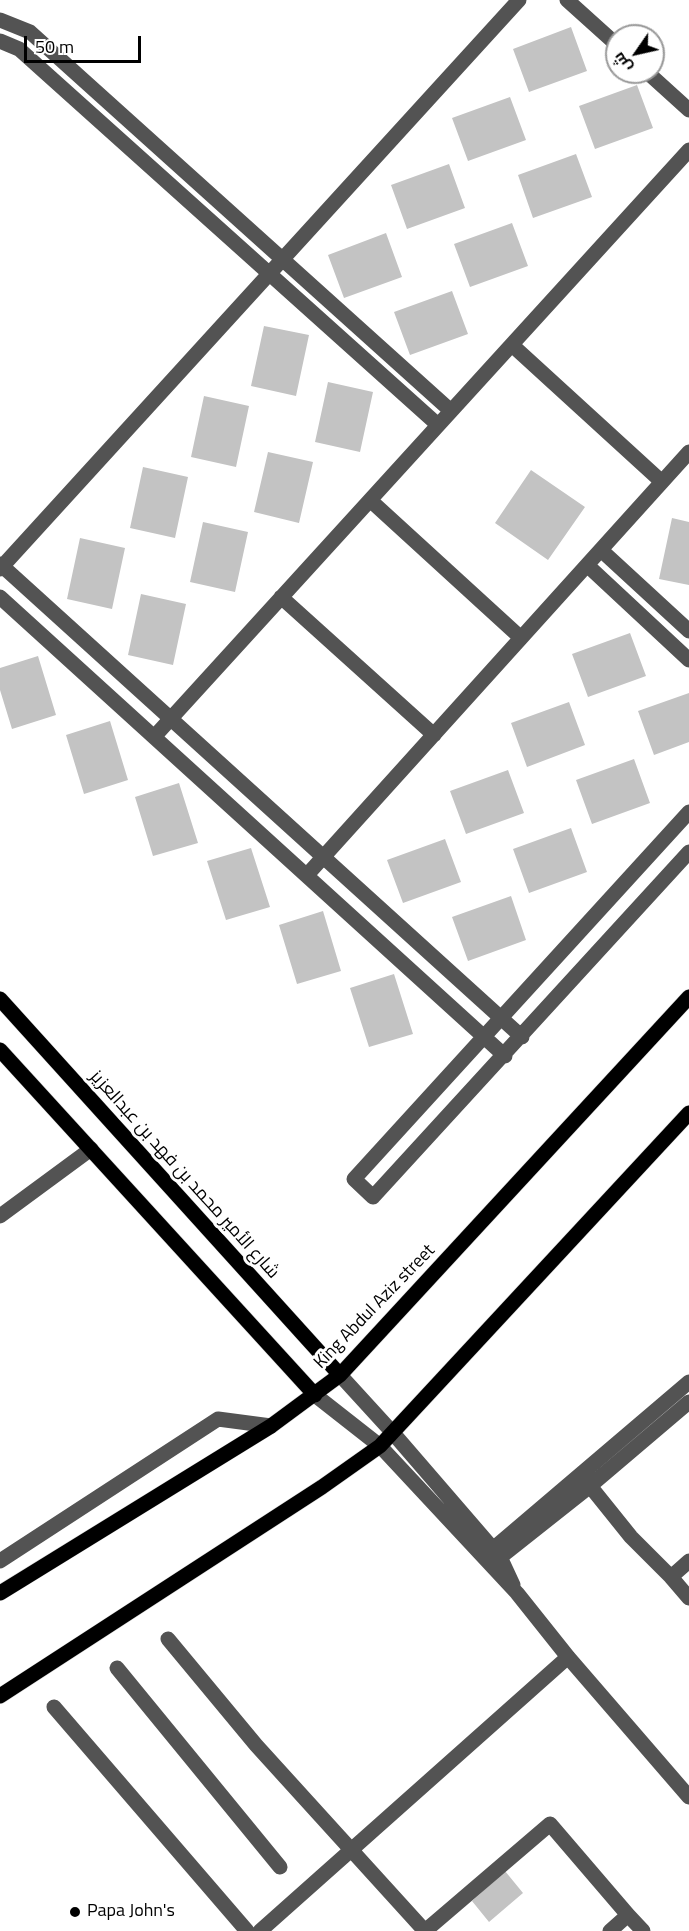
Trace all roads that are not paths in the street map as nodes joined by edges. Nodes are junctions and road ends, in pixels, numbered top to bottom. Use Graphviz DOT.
graph roads {
  1 [pos="519,0"];
  2 [pos="567,0"];
  3 [pos="0,20"];
  4 [pos="605,34"];
  5 [pos="0,41"];
  6 [pos="660,84"];
  7 [pos="689,110"];
  8 [pos="689,150"];
  9 [pos="283,259"];
  10 [pos="269,274"];
  11 [pos="512,345"];
  12 [pos="451,411"];
  13 [pos="438,425"];
  14 [pos="689,452"];
  15 [pos="662,482"];
  16 [pos="370,500"];
  17 [pos="601,550"];
  18 [pos="587,565"];
  19 [pos="1,566"];
  20 [pos="0,597"];
  21 [pos="281,597"];
  22 [pos="689,631"];
  23 [pos="521,638"];
  24 [pos="689,660"];
  25 [pos="171,718"];
  26 [pos="434,735"];
  27 [pos="154,736"];
  28 [pos="689,812"];
  29 [pos="689,852"];
  30 [pos="323,857"];
  31 [pos="307,875"];
  32 [pos="689,997"];
  33 [pos="0,999"];
  34 [pos="502,1019"];
  35 [pos="486,1037"];
  36 [pos="522,1037"];
  37 [pos="0,1050"];
  38 [pos="505,1056"];
  39 [pos="689,1113"];
  40 [pos="91,1149"];
  41 [pos="0,1216"];
  42 [pos="340,1375"];
  43 [pos="689,1382"];
  44 [pos="315,1395"];
  45 [pos="689,1402"];
  46 [pos="271,1426"];
  47 [pos="393,1433"];
  48 [pos="380,1446"];
  49 [pos="590,1486"];
  50 [pos="491,1558"];
  51 [pos="0,1561"];
  52 [pos="689,1561"];
  53 [pos="671,1577"];
  54 [pos="0,1593"];
  55 [pos="689,1598"];
  56 [pos="168,1639"];
  57 [pos="567,1657"];
  58 [pos="117,1668"];
  59 [pos="0,1696"];
  60 [pos="54,1707"];
  61 [pos="689,1797"];
  62 [pos="350,1851"];
  63 [pos="280,1867"];
  64 [pos="628,1916"];
  65 [pos="247,1931"];
  66 [pos="260,1931"];
  67 [pos="424,1931"];
  68 [pos="610,1931"];
  69 [pos="643,1931"];
  1 -- 9 [label="street"];
  2 -- 4 [label="street"];
  3 -- 9 [label="street"];
  5 -- 10 [label="street"];
  6 -- 7 [label="street"];
  8 -- 11 [label="street"];
  9 -- 10 [label="street"];
  9 -- 12 [label="street"];
  10 -- 13 [label="street"];
  10 -- 19 [label="street"];
  11 -- 12 [label="street"];
  11 -- 15 [label="street"];
  12 -- 13 [label="street"];
  13 -- 16 [label="street"];
  14 -- 15 [label="street"];
  15 -- 17 [label="street"];
  16 -- 21 [label="street"];
  16 -- 23 [label="street"];
  17 -- 18 [label="street"];
  17 -- 22 [label="street"];
  18 -- 23 [label="street"];
  18 -- 24 [label="street"];
  19 -- 25 [label="street"];
  20 -- 27 [label="street"];
  21 -- 25 [label="street"];
  21 -- 26 [label="street"];
  23 -- 26 [label="street"];
  25 -- 27 [label="street"];
  25 -- 30 [label="street"];
  26 -- 30 [label="street"];
  27 -- 31 [label="street"];
  28 -- 34 [label="street"];
  29 -- 36 [label="street"];
  30 -- 31 [label="street"];
  30 -- 34 [label="street"];
  31 -- 35 [label="street"];
  32 -- 42 [label="main road, King Abdul Aziz street"];
  33 -- 42 [label="main road, شارع الأمير محمد بن فهد بن عبدالعزيز"];
  34 -- 35 [label="street"];
  34 -- 36 [label="street"];
  35 -- 38 [label="street"];
  35 -- 38 [label="street"];
  36 -- 38 [label="street"];
  37 -- 40 [label="main road"];
  39 -- 47 [label="main road"];
  40 -- 41 [label="street"];
  40 -- 44 [label="main road"];
  42 -- 44 [label="main road, King Abdul Aziz street"];
  42 -- 47 [label="street"];
  43 -- 50 [label="street"];
  44 -- 46 [label="main road, King Abdul Aziz street"];
  44 -- 48 [label="street"];
  45 -- 49 [label="street"];
  46 -- 51 [label="street"];
  46 -- 54 [label="main road, King Abdul Aziz street"];
  47 -- 48 [label="main road"];
  47 -- 50 [label="street"];
  48 -- 50 [label="street"];
  48 -- 59 [label="main road"];
  49 -- 50 [label="street"];
  49 -- 53 [label="street"];
  50 -- 57 [label="street"];
  52 -- 53 [label="street"];
  53 -- 55 [label="street"];
  56 -- 62 [label="street"];
  57 -- 61 [label="street"];
  57 -- 62 [label="street"];
  58 -- 63 [label="street"];
  60 -- 65 [label="street"];
  62 -- 66 [label="street"];
  62 -- 67 [label="street"];
  64 -- 67 [label="street"];
  64 -- 68 [label="street"];
  64 -- 69 [label="street"];
}
